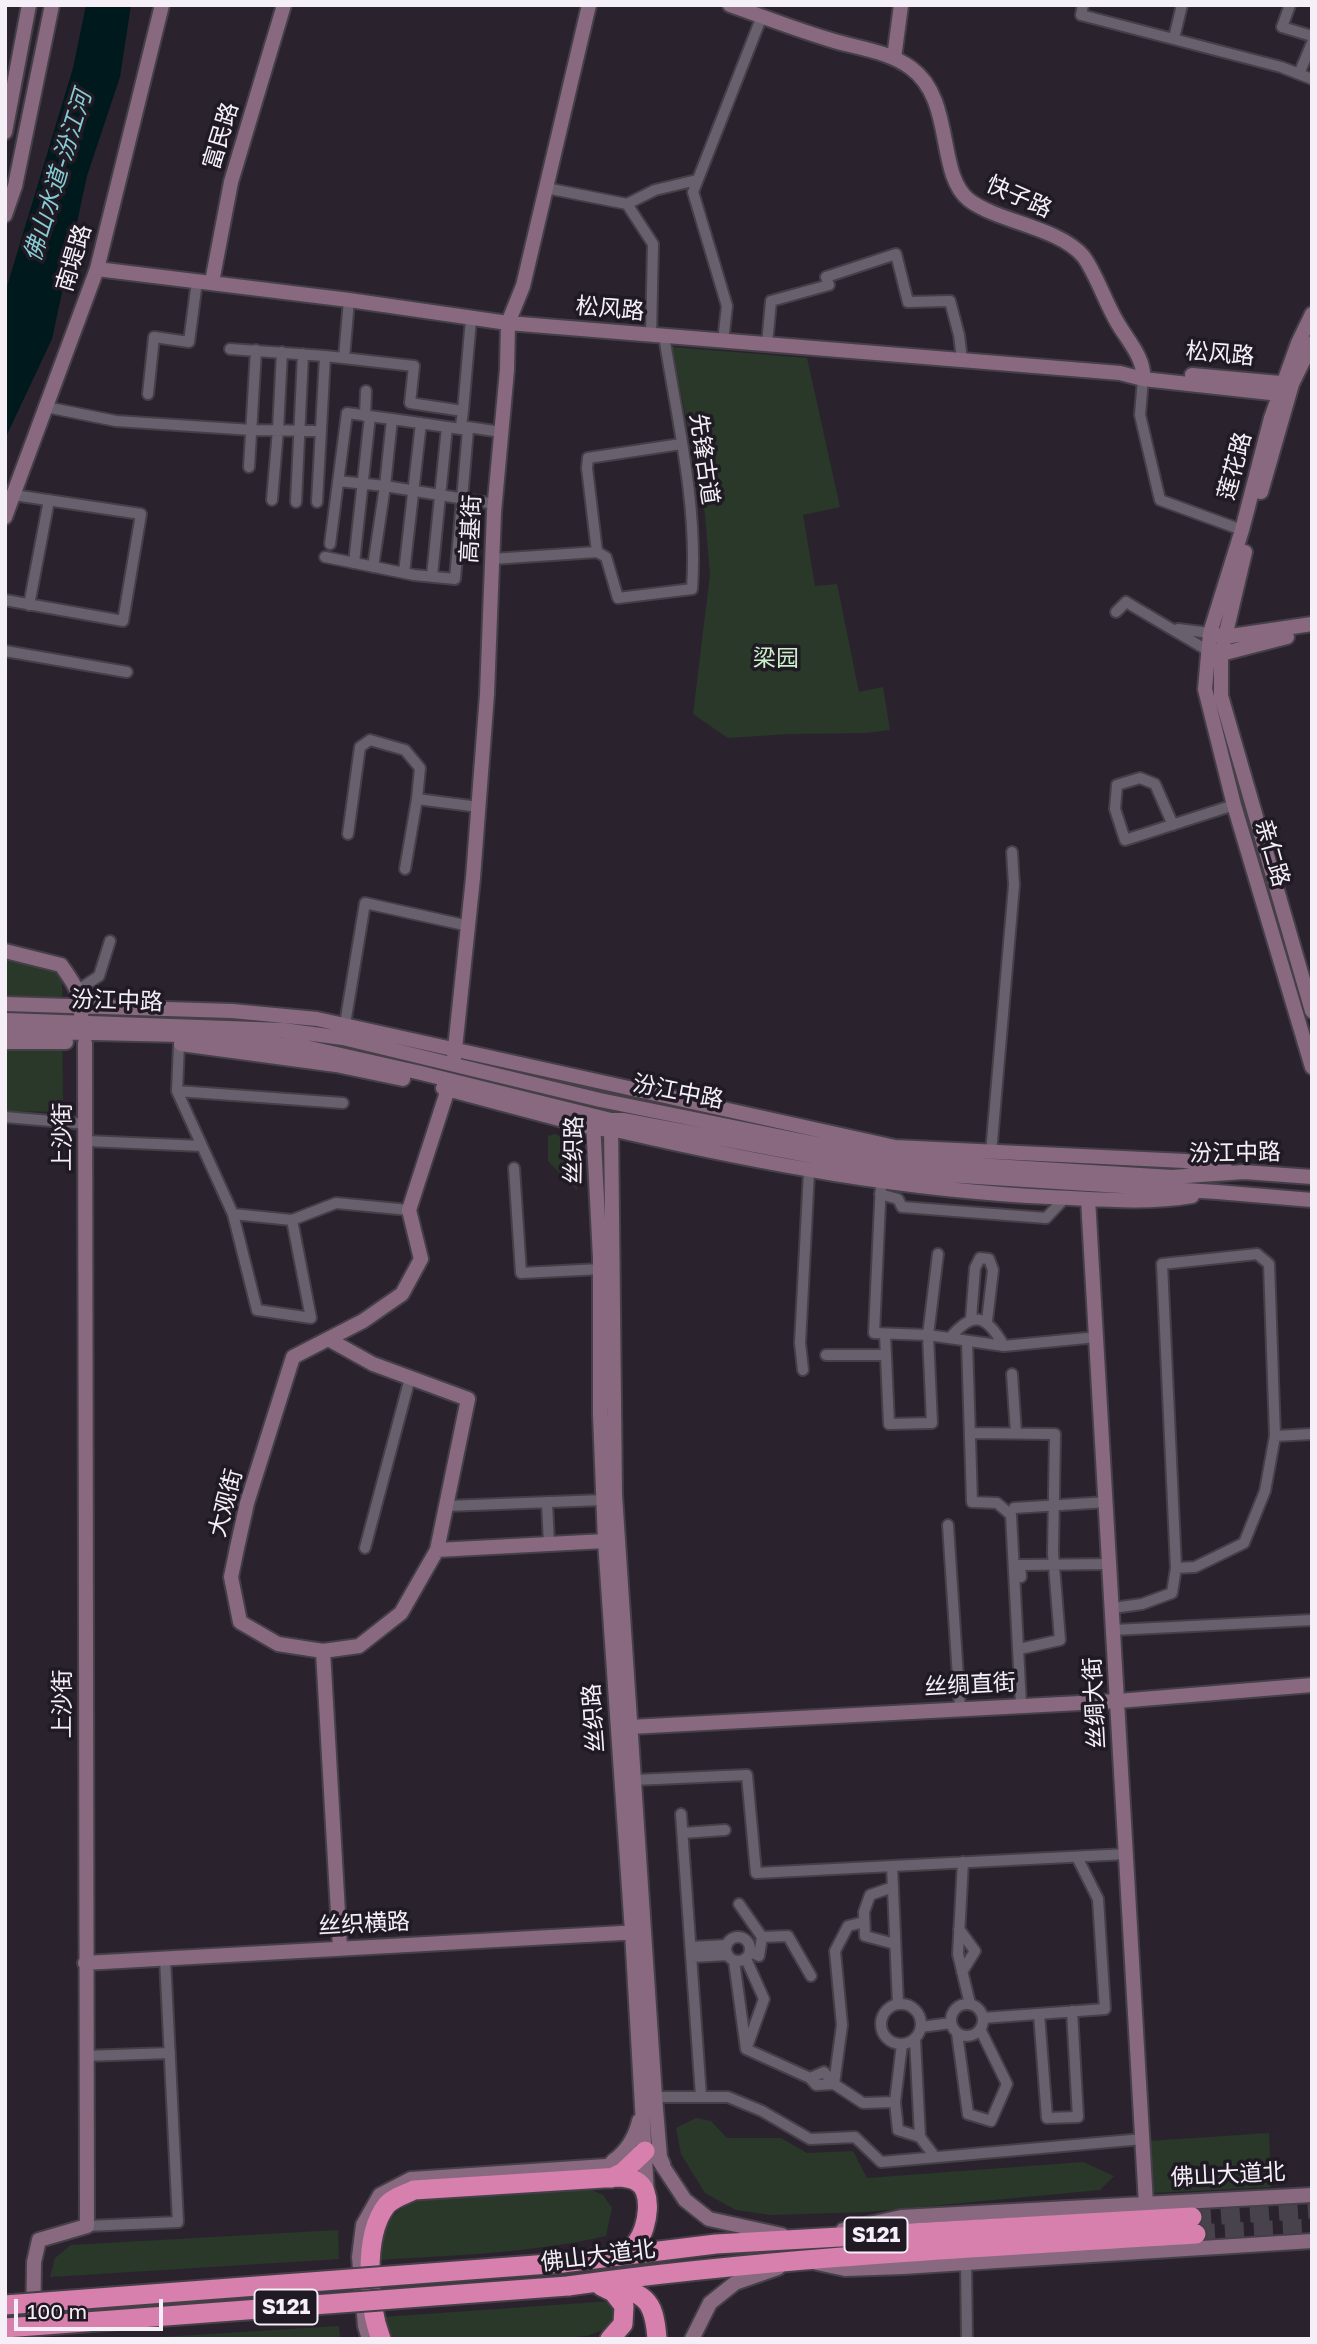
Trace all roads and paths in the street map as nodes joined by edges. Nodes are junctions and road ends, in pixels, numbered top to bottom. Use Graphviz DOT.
graph roads {
  1 [pos="30,5"];
  2 [pos="52,5"];
  3 [pos="162,5"];
  4 [pos="284,5"];
  5 [pos="589,5"];
  6 [pos="730,5"];
  7 [pos="901,5"];
  8 [pos="1182,5"];
  9 [pos="1290,5"];
  10 [pos="1082,10"];
  11 [pos="762,16"];
  12 [pos="1312,36"];
  13 [pos="1174,38"];
  14 [pos="1312,43"];
  15 [pos="894,58"];
  16 [pos="1299,74"];
  17 [pos="1312,79"];
  18 [pos="5,132"];
  19 [pos="697,180"];
  20 [pos="546,188"];
  21 [pos="627,204"];
  22 [pos="5,215"];
  23 [pos="97,269"];
  24 [pos="197,281"];
  25 [pos="212,282"];
  26 [pos="349,300"];
  27 [pos="1312,314"];
  28 [pos="471,320"];
  29 [pos="508,323"];
  30 [pos="658,335"];
  31 [pos="723,341"];
  32 [pos="1312,343"];
  33 [pos="767,344"];
  34 [pos="230,349"];
  35 [pos="256,350"];
  36 [pos="282,352"];
  37 [pos="303,354"];
  38 [pos="325,356"];
  39 [pos="344,358"];
  40 [pos="962,360"];
  41 [pos="1144,374"];
  42 [pos="1286,389"];
  43 [pos="366,391"];
  44 [pos="148,394"];
  45 [pos="46,407"];
  46 [pos="463,411"];
  47 [pos="367,416"];
  48 [pos="392,419"];
  49 [pos="421,422"];
  50 [pos="446,427"];
  51 [pos="252,430"];
  52 [pos="278,430"];
  53 [pos="299,431"];
  54 [pos="321,431"];
  55 [pos="501,432"];
  56 [pos="681,444"];
  57 [pos="249,467"];
  58 [pos="338,481"];
  59 [pos="363,483"];
  60 [pos="385,486"];
  61 [pos="414,489"];
  62 [pos="13,495"];
  63 [pos="439,495"];
  64 [pos="462,499"];
  65 [pos="49,500"];
  66 [pos="272,500"];
  67 [pos="296,502"];
  68 [pos="317,502"];
  69 [pos="495,504"];
  70 [pos="5,517"];
  71 [pos="1241,530"];
  72 [pos="330,544"];
  73 [pos="597,552"];
  74 [pos="325,557"];
  75 [pos="492,559"];
  76 [pos="354,563"];
  77 [pos="373,567"];
  78 [pos="404,573"];
  79 [pos="432,576"];
  80 [pos="5,600"];
  81 [pos="29,604"];
  82 [pos="1116,612"];
  83 [pos="1312,624"];
  84 [pos="1172,628"];
  85 [pos="1312,631"];
  86 [pos="1217,635"];
  87 [pos="5,652"];
  88 [pos="1214,652"];
  89 [pos="127,672"];
  90 [pos="417,799"];
  91 [pos="1234,805"];
  92 [pos="479,807"];
  93 [pos="1173,825"];
  94 [pos="348,834"];
  95 [pos="1012,852"];
  96 [pos="405,869"];
  97 [pos="469,926"];
  98 [pos="110,941"];
  99 [pos="5,951"];
  100 [pos="78,990"];
  101 [pos="5,1004"];
  102 [pos="1312,1011"];
  103 [pos="5,1020"];
  104 [pos="83,1026"];
  105 [pos="5,1031"];
  106 [pos="344,1031"];
  107 [pos="40,1032"];
  108 [pos="5,1042"];
  109 [pos="179,1044"];
  110 [pos="454,1057"];
  111 [pos="1312,1067"];
  112 [pos="448,1089"];
  113 [pos="177,1091"];
  114 [pos="600,1100"];
  115 [pos="343,1103"];
  116 [pos="5,1117"];
  117 [pos="593,1122"];
  118 [pos="86,1124"];
  119 [pos="616,1125"];
  120 [pos="87,1141"];
  121 [pos="202,1146"];
  122 [pos="991,1153"];
  123 [pos="514,1168"];
  124 [pos="809,1172"];
  125 [pos="1244,1172"];
  126 [pos="1312,1177"];
  127 [pos="881,1188"];
  128 [pos="1217,1192"];
  129 [pos="1065,1198"];
  130 [pos="1088,1199"];
  131 [pos="1312,1200"];
  132 [pos="409,1210"];
  133 [pos="233,1214"];
  134 [pos="292,1220"];
  135 [pos="938,1254"];
  136 [pos="601,1269"];
  137 [pos="971,1319"];
  138 [pos="987,1321"];
  139 [pos="885,1334"];
  140 [pos="928,1335"];
  141 [pos="1097,1337"];
  142 [pos="950,1338"];
  143 [pos="328,1339"];
  144 [pos="967,1341"];
  145 [pos="1004,1346"];
  146 [pos="825,1355"];
  147 [pos="886,1355"];
  148 [pos="803,1370"];
  149 [pos="1012,1374"];
  150 [pos="410,1378"];
  151 [pos="971,1433"];
  152 [pos="1016,1433"];
  153 [pos="1312,1434"];
  154 [pos="1275,1436"];
  155 [pos="603,1500"];
  156 [pos="547,1502"];
  157 [pos="1107,1502"];
  158 [pos="1054,1504"];
  159 [pos="446,1506"];
  160 [pos="1014,1508"];
  161 [pos="948,1525"];
  162 [pos="605,1541"];
  163 [pos="549,1544"];
  164 [pos="365,1548"];
  165 [pos="437,1550"];
  166 [pos="1054,1564"];
  167 [pos="1110,1564"];
  168 [pos="1176,1568"];
  169 [pos="1113,1608"];
  170 [pos="1312,1620"];
  171 [pos="1114,1630"];
  172 [pos="1024,1648"];
  173 [pos="323,1651"];
  174 [pos="1025,1678"];
  175 [pos="1312,1685"];
  176 [pos="1118,1701"];
  177 [pos="1021,1705"];
  178 [pos="960,1709"];
  179 [pos="630,1727"];
  180 [pos="634,1780"];
  181 [pos="681,1814"];
  182 [pos="725,1830"];
  183 [pos="683,1833"];
  184 [pos="1127,1854"];
  185 [pos="1077,1857"];
  186 [pos="963,1863"];
  187 [pos="892,1866"];
  188 [pos="893,1887"];
  189 [pos="739,1904"];
  190 [pos="864,1922"];
  191 [pos="959,1929"];
  192 [pos="639,1932"];
  193 [pos="762,1937"];
  194 [pos="895,1944"];
  195 [pos="340,1948"];
  196 [pos="691,1952"];
  197 [pos="737,1954"];
  198 [pos="165,1958"];
  199 [pos="85,1963"];
  200 [pos="962,1972"];
  201 [pos="811,1976"];
  202 [pos="898,2004"];
  203 [pos="970,2004"];
  204 [pos="1072,2011"];
  205 [pos="1040,2014"];
  206 [pos="982,2024"];
  207 [pos="921,2027"];
  208 [pos="954,2028"];
  209 [pos="915,2039"];
  210 [pos="902,2044"];
  211 [pos="746,2049"];
  212 [pos="170,2053"];
  213 [pos="85,2056"];
  214 [pos="834,2084"];
  215 [pos="701,2096"];
  216 [pos="648,2099"];
  217 [pos="895,2102"];
  218 [pos="920,2137"];
  219 [pos="1143,2139"];
  220 [pos="645,2151"];
  221 [pos="935,2157"];
  222 [pos="663,2165"];
  223 [pos="609,2172"];
  224 [pos="1312,2195"];
  225 [pos="647,2201"];
  226 [pos="1146,2204"];
  227 [pos="87,2226"];
  228 [pos="1195,2233"];
  229 [pos="800,2239"];
  230 [pos="1312,2241"];
  231 [pos="617,2256"];
  232 [pos="803,2260"];
  233 [pos="966,2263"];
  234 [pos="594,2282"];
  235 [pos="5,2305"];
  236 [pos="5,2328"];
  237 [pos="33,2339"];
  238 [pos="369,2339"];
  239 [pos="381,2339"];
  240 [pos="610,2339"];
  241 [pos="657,2339"];
  242 [pos="692,2339"];
  243 [pos="967,2339"];
  1 -- 18 [label="main road"];
  2 -- 22 [label="main road"];
  3 -- 23 [label="main road, 南堤路"];
  4 -- 25 [label="main road, 富民路"];
  5 -- 20 [label="main road, 高基街"];
  6 -- 11 [label="main road, 快子路"];
  7 -- 15 [label="main road"];
  8 -- 13 [label="street"];
  9 -- 12 [label="street"];
  10 -- 13 [label="street"];
  11 -- 15 [label="main road, 快子路"];
  11 -- 19 [label="street"];
  13 -- 16 [label="street"];
  14 -- 16 [label="street"];
  15 -- 41 [label="main road, 快子路"];
  16 -- 17 [label="street"];
  19 -- 21 [label="street"];
  19 -- 31 [label="street"];
  20 -- 21 [label="street"];
  20 -- 29 [label="main road, 高基街"];
  21 -- 30 [label="street, 先锋古道"];
  23 -- 24 [label="main road, 松风路"];
  23 -- 45 [label="main road, 南堤路"];
  24 -- 25 [label="main road, 松风路"];
  24 -- 44 [label="street"];
  25 -- 26 [label="main road, 松风路"];
  26 -- 28 [label="main road, 松风路"];
  26 -- 39 [label="street"];
  27 -- 42 [label="main road, 莲花路"];
  28 -- 29 [label="main road, 松风路"];
  28 -- 46 [label="street"];
  29 -- 30 [label="main road, 松风路"];
  29 -- 55 [label="main road, 高基街"];
  30 -- 31 [label="main road, 松风路"];
  30 -- 56 [label="street, 先锋古道"];
  31 -- 33 [label="main road, 松风路"];
  32 -- 42 [label="main road, 莲花路"];
  33 -- 40 [label="main road, 松风路"];
  33 -- 40 [label="street"];
  34 -- 35 [label="street"];
  35 -- 36 [label="street"];
  35 -- 51 [label="street"];
  36 -- 37 [label="street"];
  36 -- 52 [label="street"];
  37 -- 38 [label="street"];
  37 -- 53 [label="street"];
  38 -- 39 [label="street"];
  38 -- 54 [label="street"];
  39 -- 46 [label="street"];
  40 -- 41 [label="main road, 松风路"];
  41 -- 42 [label="main road, 松风路"];
  41 -- 71 [label="street"];
  42 -- 71 [label="main road, 莲花路"];
  42 -- 86 [label="main road, 莲花路"];
  43 -- 47 [label="street"];
  45 -- 51 [label="street"];
  45 -- 62 [label="main road, 南堤路"];
  46 -- 55 [label="street"];
  47 -- 48 [label="street"];
  47 -- 58 [label="street"];
  47 -- 59 [label="street"];
  48 -- 49 [label="street"];
  48 -- 60 [label="street"];
  49 -- 50 [label="street"];
  49 -- 61 [label="street"];
  50 -- 63 [label="street"];
  50 -- 64 [label="street"];
  51 -- 52 [label="street"];
  51 -- 57 [label="street"];
  52 -- 53 [label="street"];
  52 -- 66 [label="street"];
  53 -- 54 [label="street"];
  53 -- 67 [label="street"];
  54 -- 68 [label="street"];
  55 -- 69 [label="main road, 高基街"];
  56 -- 73 [label="street"];
  56 -- 73 [label="street, 先锋古道"];
  58 -- 59 [label="street"];
  58 -- 72 [label="street"];
  59 -- 60 [label="street"];
  59 -- 76 [label="street"];
  60 -- 61 [label="street"];
  60 -- 77 [label="street"];
  61 -- 63 [label="street"];
  61 -- 78 [label="street"];
  62 -- 65 [label="street"];
  62 -- 70 [label="main road, 南堤路"];
  63 -- 64 [label="street"];
  63 -- 79 [label="street"];
  64 -- 69 [label="street"];
  64 -- 79 [label="street"];
  65 -- 81 [label="street"];
  65 -- 81 [label="street"];
  69 -- 75 [label="main road, 高基街"];
  71 -- 86 [label="main road, 莲花路"];
  73 -- 75 [label="street"];
  74 -- 76 [label="street"];
  75 -- 92 [label="main road, 高基街"];
  76 -- 77 [label="street"];
  77 -- 78 [label="street"];
  78 -- 79 [label="street"];
  80 -- 81 [label="street"];
  82 -- 84 [label="street"];
  83 -- 86 [label="main road"];
  84 -- 86 [label="street"];
  84 -- 88 [label="street"];
  85 -- 88 [label="main road"];
  86 -- 88 [label="main road"];
  87 -- 89 [label="street"];
  88 -- 91 [label="main road, 亲仁路"];
  88 -- 102 [label="main road, 亲仁路"];
  90 -- 92 [label="street"];
  90 -- 94 [label="street"];
  90 -- 96 [label="street"];
  91 -- 93 [label="street"];
  91 -- 111 [label="main road, 亲仁路"];
  92 -- 97 [label="main road, 高基街"];
  93 -- 93 [label="street"];
  95 -- 122 [label="street"];
  97 -- 106 [label="street"];
  97 -- 110 [label="main road, 高基街"];
  98 -- 100 [label="street"];
  99 -- 100 [label="main road"];
  100 -- 104 [label="main road"];
  101 -- 104 [label="main road"];
  103 -- 107 [label="main road"];
  104 -- 106 [label="main road"];
  104 -- 107 [label="main road"];
  104 -- 107 [label="main road, 汾江中路"];
  104 -- 109 [label="main road"];
  104 -- 117 [label="main road, 汾江中路"];
  104 -- 118 [label="main road, 上沙街"];
  105 -- 107 [label="main road"];
  106 -- 110 [label="main road"];
  107 -- 108 [label="main road"];
  109 -- 112 [label="main road"];
  109 -- 113 [label="street"];
  110 -- 114 [label="main road, 汾江中路"];
  110 -- 122 [label="main road"];
  112 -- 117 [label="main road"];
  112 -- 132 [label="main road"];
  113 -- 115 [label="street"];
  113 -- 121 [label="street"];
  114 -- 117 [label="main road, 丝织路"];
  114 -- 119 [label="main road, 丝织路"];
  114 -- 125 [label="main road, 汾江中路"];
  116 -- 118 [label="street"];
  117 -- 119 [label="main road, 汾江中路"];
  117 -- 136 [label="main road, 丝织路"];
  118 -- 120 [label="main road, 上沙街"];
  119 -- 124 [label="main road"];
  119 -- 128 [label="main road, 汾江中路"];
  119 -- 179 [label="main road, 丝织路"];
  120 -- 121 [label="street"];
  120 -- 199 [label="main road, 上沙街"];
  121 -- 133 [label="street"];
  122 -- 125 [label="main road"];
  123 -- 136 [label="street"];
  124 -- 127 [label="main road"];
  124 -- 148 [label="street"];
  125 -- 126 [label="main road, 汾江中路"];
  127 -- 129 [label="main road"];
  127 -- 129 [label="street"];
  127 -- 139 [label="street"];
  128 -- 130 [label="main road"];
  128 -- 131 [label="main road, 汾江中路"];
  129 -- 130 [label="main road"];
  130 -- 141 [label="main road, 丝绸大街"];
  132 -- 134 [label="street"];
  132 -- 143 [label="main road, 大观街"];
  133 -- 134 [label="street"];
  133 -- 134 [label="street"];
  135 -- 140 [label="street"];
  136 -- 155 [label="main road, 丝织路"];
  137 -- 138 [label="street"];
  137 -- 138 [label="street"];
  137 -- 142 [label="street"];
  138 -- 145 [label="street"];
  139 -- 140 [label="street"];
  139 -- 147 [label="street"];
  140 -- 142 [label="street"];
  140 -- 147 [label="street"];
  141 -- 145 [label="street"];
  141 -- 157 [label="main road, 丝绸大街"];
  142 -- 144 [label="street"];
  143 -- 150 [label="main road"];
  143 -- 173 [label="main road, 大观街"];
  144 -- 145 [label="street"];
  144 -- 151 [label="street"];
  146 -- 147 [label="street"];
  149 -- 152 [label="street"];
  150 -- 159 [label="main road, 大观街"];
  150 -- 164 [label="street"];
  151 -- 152 [label="street"];
  151 -- 177 [label="street"];
  152 -- 158 [label="street"];
  153 -- 154 [label="street"];
  154 -- 168 [label="street"];
  154 -- 168 [label="street"];
  155 -- 156 [label="street"];
  155 -- 162 [label="main road, 丝织路"];
  156 -- 159 [label="street"];
  156 -- 163 [label="street"];
  157 -- 158 [label="street"];
  157 -- 167 [label="main road, 丝绸大街"];
  158 -- 160 [label="street"];
  158 -- 166 [label="street"];
  159 -- 165 [label="main road, 大观街"];
  161 -- 178 [label="street"];
  162 -- 163 [label="main road"];
  162 -- 192 [label="main road, 丝织路"];
  163 -- 165 [label="main road"];
  165 -- 173 [label="main road, 大观街"];
  166 -- 167 [label="street"];
  166 -- 172 [label="street"];
  166 -- 172 [label="street"];
  167 -- 169 [label="main road, 丝绸大街"];
  168 -- 169 [label="street"];
  169 -- 171 [label="main road, 丝绸大街"];
  170 -- 171 [label="street"];
  171 -- 176 [label="main road, 丝绸大街"];
  172 -- 174 [label="street"];
  173 -- 195 [label="main road"];
  175 -- 176 [label="main road, 丝绸直街"];
  176 -- 177 [label="main road, 丝绸直街"];
  176 -- 184 [label="main road, 丝绸大街"];
  177 -- 178 [label="main road, 丝绸直街"];
  178 -- 179 [label="main road, 丝绸直街"];
  179 -- 180 [label="main road, 丝织路"];
  180 -- 187 [label="street"];
  180 -- 192 [label="main road, 丝织路"];
  181 -- 183 [label="street"];
  182 -- 183 [label="street"];
  183 -- 196 [label="street"];
  184 -- 185 [label="street"];
  184 -- 219 [label="main road, 丝绸大街"];
  185 -- 186 [label="street"];
  185 -- 204 [label="street"];
  186 -- 187 [label="street"];
  186 -- 191 [label="street"];
  187 -- 188 [label="street"];
  188 -- 190 [label="street"];
  188 -- 194 [label="street"];
  189 -- 193 [label="street"];
  190 -- 194 [label="street"];
  190 -- 214 [label="street"];
  191 -- 200 [label="street"];
  191 -- 200 [label="street"];
  192 -- 195 [label="main road, 丝织横路"];
  192 -- 216 [label="main road, 丝织路"];
  193 -- 197 [label="street"];
  193 -- 201 [label="street"];
  194 -- 202 [label="street"];
  195 -- 198 [label="main road, 丝织横路"];
  196 -- 197 [label="street"];
  196 -- 215 [label="street"];
  197 -- 211 [label="street"];
  197 -- 211 [label="street"];
  198 -- 199 [label="main road, 丝织横路"];
  198 -- 212 [label="street"];
  199 -- 213 [label="main road, 上沙街"];
  200 -- 203 [label="street"];
  202 -- 207 [label="street"];
  202 -- 210 [label="street"];
  203 -- 206 [label="street"];
  203 -- 208 [label="street"];
  204 -- 205 [label="street"];
  204 -- 205 [label="street"];
  205 -- 206 [label="street"];
  206 -- 208 [label="street"];
  206 -- 208 [label="street"];
  207 -- 208 [label="street"];
  207 -- 209 [label="street"];
  209 -- 210 [label="street"];
  209 -- 218 [label="street"];
  210 -- 217 [label="street"];
  211 -- 214 [label="street"];
  212 -- 213 [label="street"];
  212 -- 227 [label="street"];
  213 -- 227 [label="main road, 上沙街"];
  214 -- 217 [label="street"];
  215 -- 216 [label="street"];
  215 -- 221 [label="street"];
  216 -- 220 [label="main road"];
  216 -- 222 [label="main road"];
  216 -- 223 [label="main road"];
  217 -- 218 [label="street"];
  218 -- 221 [label="street"];
  219 -- 221 [label="street"];
  219 -- 226 [label="main road, 丝绸大街"];
  220 -- 222 [label="main road"];
  220 -- 223 [label="highway"];
  220 -- 225 [label="main road"];
  222 -- 229 [label="main road"];
  223 -- 225 [label="highway"];
  223 -- 238 [label="main road"];
  223 -- 239 [label="highway"];
  224 -- 226 [label="main road, 佛山大道北"];
  225 -- 231 [label="highway"];
  226 -- 229 [label="main road, 佛山大道北"];
  227 -- 237 [label="main road"];
  228 -- 229 [label="highway, 佛山大道北 / S121"];
  228 -- 230 [label="main road, 佛山大道北"];
  228 -- 232 [label="highway, 佛山大道北 / S121"];
  228 -- 233 [label="main road"];
  229 -- 231 [label="highway, 佛山大道北 / S121"];
  231 -- 235 [label="highway, 佛山大道北 / S121, bridge"];
  232 -- 233 [label="main road"];
  232 -- 234 [label="highway, 佛山大道北 / S121"];
  232 -- 242 [label="main road"];
  233 -- 243 [label="street"];
  234 -- 236 [label="highway, 佛山大道北 / S121, bridge"];
  234 -- 240 [label="highway"];
  234 -- 241 [label="highway"];
}
